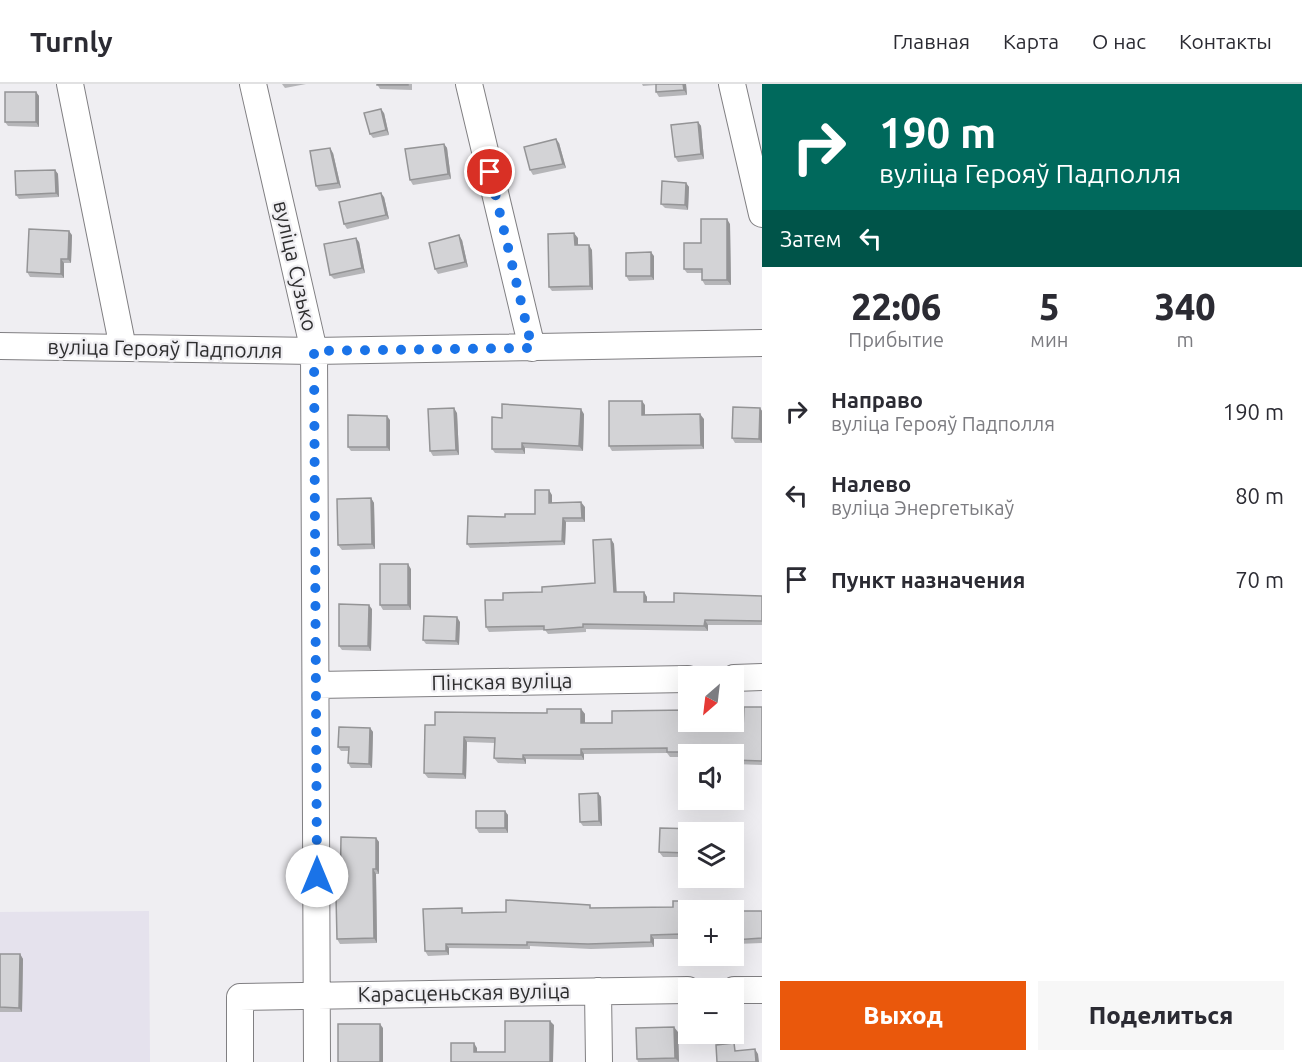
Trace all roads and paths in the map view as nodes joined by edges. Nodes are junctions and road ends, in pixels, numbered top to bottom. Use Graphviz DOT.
graph roads {
  1 [pos="70,84"];
  2 [pos="253,84"];
  3 [pos="469,84"];
  4 [pos="732,84"];
  5 [pos="762,214"];
  6 [pos="762,343"];
  7 [pos="0,346"];
  8 [pos="123,348"];
  9 [pos="532,348"];
  10 [pos="314,351"];
  11 [pos="762,677"];
  12 [pos="744,678"];
  13 [pos="678,679"];
  14 [pos="316,685"];
  15 [pos="678,990"];
  16 [pos="744,990"];
  17 [pos="762,990"];
  18 [pos="598,991"];
  19 [pos="318,994"];
  20 [pos="240,1062"];
  21 [pos="317,1062"];
  22 [pos="599,1062"];
  1 -- 8 [label="street"];
  2 -- 10 [label="street, вуліца Сузько"];
  3 -- 9 [label="street"];
  4 -- 5 [label="street"];
  6 -- 9 [label="street, вуліца Герояў Падполля"];
  7 -- 8 [label="street, вуліца Герояў Падполля"];
  8 -- 10 [label="street, вуліца Герояў Падполля"];
  9 -- 10 [label="street, вуліца Герояў Падполля"];
  10 -- 14 [label="street, вуліца Сузько"];
  11 -- 12 [label="street"];
  13 -- 14 [label="street, Пінская вуліца"];
  14 -- 19 [label="street, вуліца Сузько"];
  15 -- 18 [label="street, Карасценьская вуліца"];
  16 -- 17 [label="street"];
  18 -- 19 [label="street, Карасценьская вуліца"];
  18 -- 22 [label="street"];
  19 -- 20 [label="street, Карасценьская вуліца"];
  19 -- 21 [label="street, вуліца Сузько"];
}
